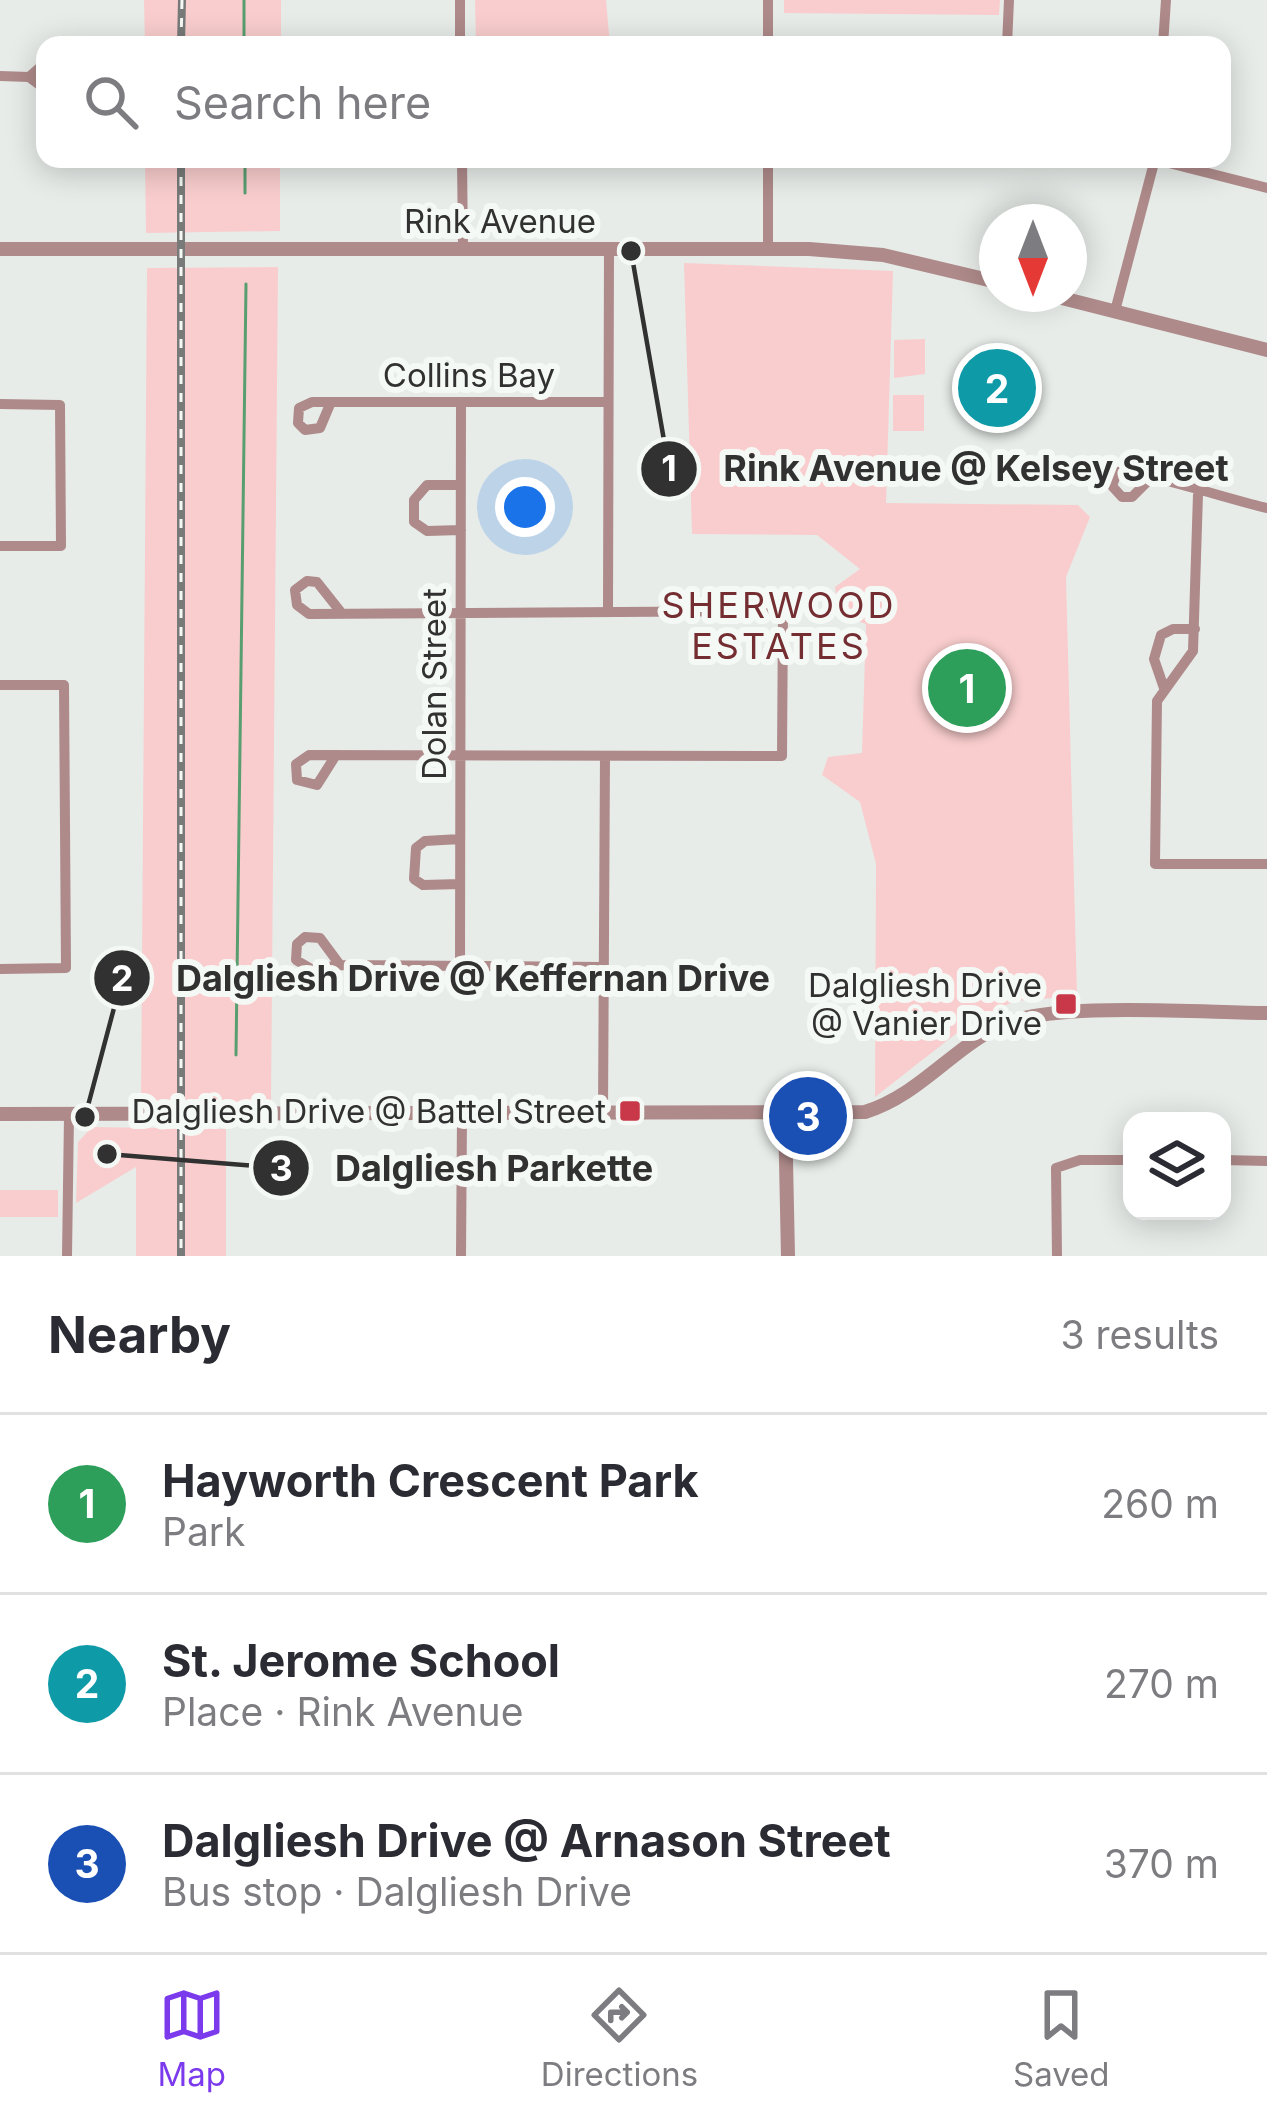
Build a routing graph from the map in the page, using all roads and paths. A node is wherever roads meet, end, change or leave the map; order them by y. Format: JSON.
{"nodes":[{"id":1,"x":460,"y":0,"type":"edge"},
{"id":2,"x":768,"y":0,"type":"edge"},
{"id":3,"x":1009,"y":0,"type":"edge"},
{"id":4,"x":1166,"y":0,"type":"edge"},
{"id":5,"x":460,"y":36,"type":"edge"},
{"id":6,"x":768,"y":36,"type":"edge"},
{"id":7,"x":1007,"y":36,"type":"edge"},
{"id":8,"x":1163,"y":36,"type":"edge"},
{"id":9,"x":36,"y":71,"type":"edge"},
{"id":10,"x":0,"y":76,"type":"edge"},
{"id":11,"x":29,"y":77,"type":"junction"},
{"id":12,"x":36,"y":82,"type":"edge"},
{"id":13,"x":462,"y":168,"type":"edge"},
{"id":14,"x":768,"y":168,"type":"edge"},
{"id":15,"x":1152,"y":168,"type":"edge"},
{"id":16,"x":1189,"y":168,"type":"edge"},
{"id":17,"x":1267,"y":188,"type":"edge"},
{"id":18,"x":464,"y":248,"type":"junction"},
{"id":19,"x":609,"y":248,"type":"junction"},
{"id":20,"x":768,"y":248,"type":"junction"},
{"id":21,"x":0,"y":249,"type":"edge"},
{"id":22,"x":979,"y":278,"type":"edge"},
{"id":23,"x":1087,"y":304,"type":"edge"},
{"id":24,"x":1115,"y":310,"type":"junction"},
{"id":25,"x":1267,"y":350,"type":"edge"},
{"id":26,"x":331,"y":402,"type":"dead end"},
{"id":27,"x":607,"y":402,"type":"junction"},
{"id":28,"x":460,"y":403,"type":"junction"},
{"id":29,"x":0,"y":404,"type":"edge"},
{"id":30,"x":1153,"y":476,"type":"dead end"},
{"id":31,"x":461,"y":484,"type":"junction"},
{"id":32,"x":1198,"y":494,"type":"junction"},
{"id":33,"x":1267,"y":508,"type":"edge"},
{"id":34,"x":461,"y":530,"type":"junction"},
{"id":35,"x":0,"y":546,"type":"edge"},
{"id":36,"x":340,"y":611,"type":"dead end"},
{"id":37,"x":460,"y":611,"type":"junction"},
{"id":38,"x":608,"y":612,"type":"junction"},
{"id":39,"x":1195,"y":629,"type":"junction"},
{"id":40,"x":0,"y":685,"type":"edge"},
{"id":41,"x":1163,"y":688,"type":"junction"},
{"id":42,"x":336,"y":755,"type":"dead end"},
{"id":43,"x":462,"y":755,"type":"junction"},
{"id":44,"x":605,"y":756,"type":"junction"},
{"id":45,"x":460,"y":839,"type":"junction"},
{"id":46,"x":1267,"y":864,"type":"edge"},
{"id":47,"x":460,"y":884,"type":"junction"},
{"id":48,"x":340,"y":965,"type":"dead end"},
{"id":49,"x":460,"y":966,"type":"junction"},
{"id":50,"x":604,"y":967,"type":"junction"},
{"id":51,"x":0,"y":969,"type":"edge"},
{"id":52,"x":1267,"y":1013,"type":"edge"},
{"id":53,"x":785,"y":1113,"type":"junction"},
{"id":54,"x":0,"y":1114,"type":"edge"},
{"id":55,"x":69,"y":1114,"type":"junction"},
{"id":56,"x":462,"y":1115,"type":"junction"},
{"id":57,"x":603,"y":1115,"type":"junction"},
{"id":58,"x":1123,"y":1160,"type":"edge"},
{"id":59,"x":1231,"y":1160,"type":"edge"},
{"id":60,"x":1267,"y":1161,"type":"edge"},
{"id":61,"x":67,"y":1256,"type":"edge"},
{"id":62,"x":461,"y":1256,"type":"edge"},
{"id":63,"x":788,"y":1256,"type":"edge"},
{"id":64,"x":1057,"y":1256,"type":"edge"}],
"edges":[{"from":1,"to":5,"type":"street"},
{"from":2,"to":6,"type":"street"},
{"from":3,"to":7,"type":"street"},
{"from":4,"to":8,"type":"street"},
{"from":9,"to":11,"type":"street"},
{"from":10,"to":11,"type":"street"},
{"from":11,"to":12,"type":"street"},
{"from":13,"to":18,"type":"street"},
{"from":14,"to":20,"type":"street"},
{"from":15,"to":24,"type":"street"},
{"from":16,"to":17,"type":"street"},
{"from":18,"to":19,"type":"street","name":"Rink Avenue"},
{"from":18,"to":21,"type":"street","name":"Rink Avenue"},
{"from":19,"to":20,"type":"street","name":"Rink Avenue"},
{"from":19,"to":27,"type":"street"},
{"from":20,"to":22,"type":"street","name":"Rink Avenue"},
{"from":23,"to":24,"type":"street"},
{"from":24,"to":25,"type":"street"},
{"from":26,"to":28,"type":"street","name":"Collins Bay"},
{"from":27,"to":28,"type":"street","name":"Collins Bay"},
{"from":27,"to":38,"type":"street"},
{"from":28,"to":31,"type":"street","name":"Dolan Street"},
{"from":29,"to":35,"type":"street"},
{"from":30,"to":32,"type":"street"},
{"from":31,"to":34,"type":"street","name":"Dolan Street"},
{"from":31,"to":34,"type":"street"},
{"from":32,"to":33,"type":"street"},
{"from":32,"to":39,"type":"street"},
{"from":34,"to":37,"type":"street","name":"Dolan Street"},
{"from":36,"to":37,"type":"street"},
{"from":37,"to":38,"type":"street"},
{"from":37,"to":43,"type":"street","name":"Dolan Street"},
{"from":38,"to":44,"type":"street"},
{"from":39,"to":41,"type":"street"},
{"from":39,"to":41,"type":"street"},
{"from":40,"to":51,"type":"street"},
{"from":41,"to":46,"type":"street"},
{"from":42,"to":43,"type":"street"},
{"from":43,"to":44,"type":"street"},
{"from":43,"to":45,"type":"street","name":"Dolan Street"},
{"from":44,"to":50,"type":"street"},
{"from":45,"to":47,"type":"street","name":"Dolan Street"},
{"from":45,"to":47,"type":"street"},
{"from":47,"to":49,"type":"street","name":"Dolan Street"},
{"from":48,"to":49,"type":"street"},
{"from":49,"to":50,"type":"street"},
{"from":50,"to":57,"type":"street"},
{"from":52,"to":53,"type":"street"},
{"from":53,"to":57,"type":"street"},
{"from":53,"to":63,"type":"street"},
{"from":54,"to":55,"type":"street"},
{"from":55,"to":56,"type":"street"},
{"from":55,"to":61,"type":"street"},
{"from":56,"to":57,"type":"street"},
{"from":56,"to":62,"type":"street"},
{"from":58,"to":64,"type":"street"},
{"from":59,"to":60,"type":"street"}]}
